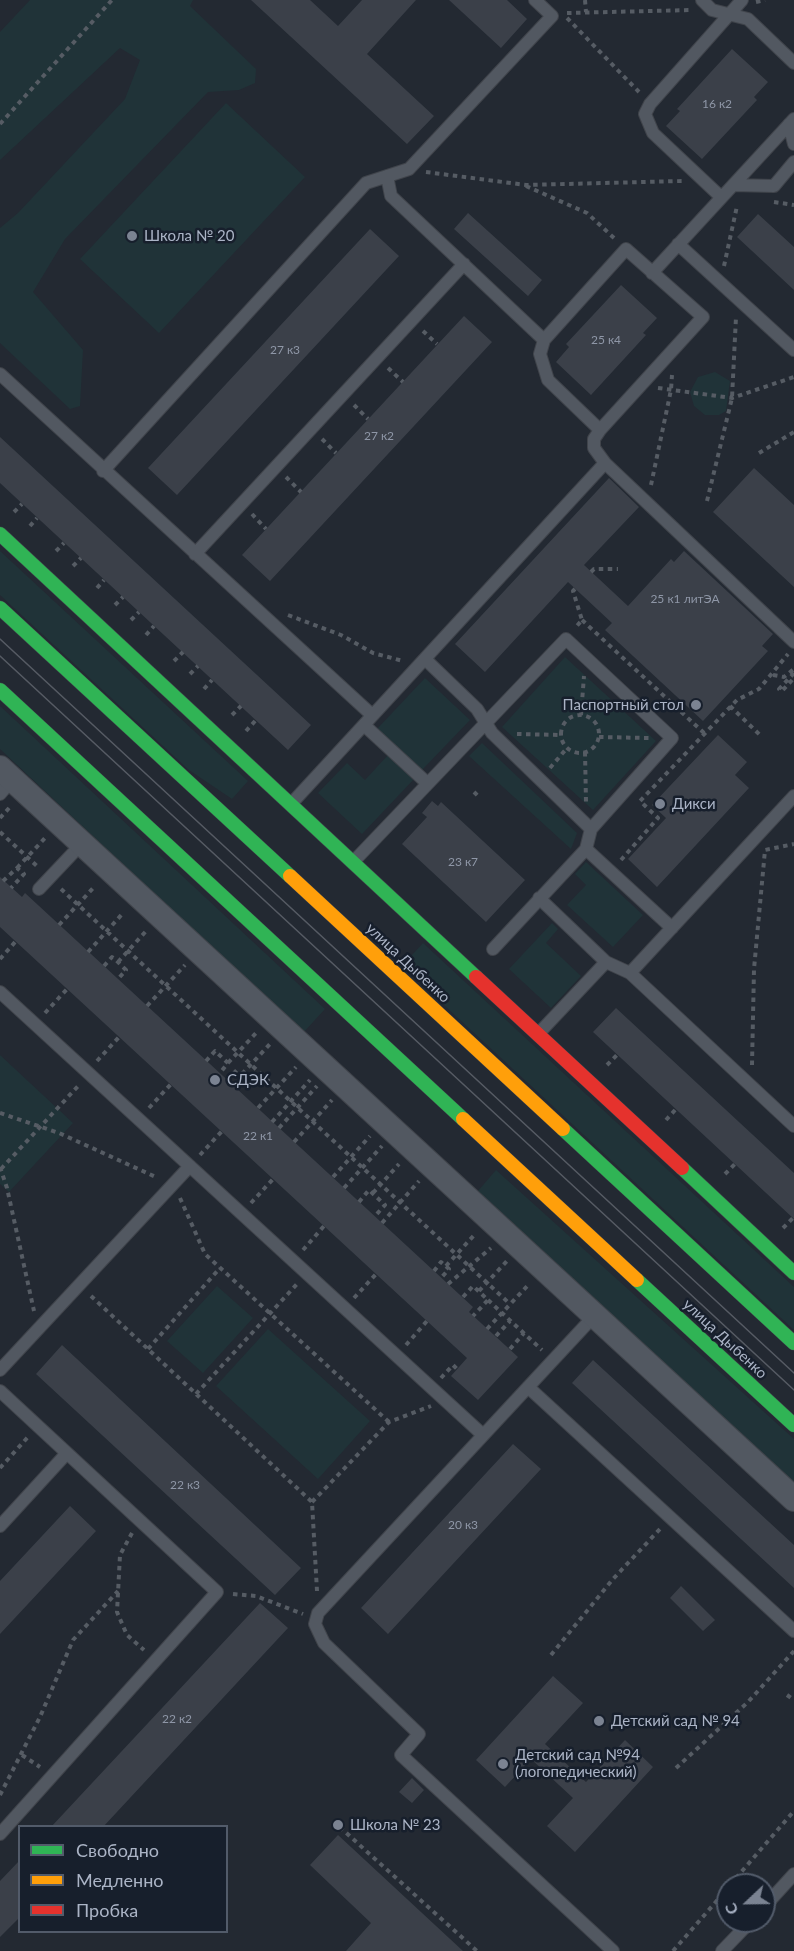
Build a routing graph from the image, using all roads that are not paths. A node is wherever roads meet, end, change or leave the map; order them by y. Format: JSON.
{"nodes":[{"id":1,"x":535,"y":0,"type":"edge"},
{"id":2,"x":702,"y":0,"type":"edge"},
{"id":3,"x":742,"y":0,"type":"edge"},
{"id":4,"x":729,"y":14,"type":"junction"},
{"id":5,"x":794,"y":63,"type":"edge"},
{"id":6,"x":791,"y":122,"type":"edge"},
{"id":7,"x":794,"y":144,"type":"edge"},
{"id":8,"x":794,"y":162,"type":"edge"},
{"id":9,"x":387,"y":176,"type":"junction"},
{"id":10,"x":737,"y":185,"type":"junction"},
{"id":11,"x":721,"y":197,"type":"junction"},
{"id":12,"x":678,"y":244,"type":"junction"},
{"id":13,"x":464,"y":264,"type":"junction"},
{"id":14,"x":652,"y":273,"type":"junction"},
{"id":15,"x":544,"y":339,"type":"junction"},
{"id":16,"x":794,"y":350,"type":"edge"},
{"id":17,"x":0,"y":374,"type":"edge"},
{"id":18,"x":600,"y":430,"type":"junction"},
{"id":19,"x":605,"y":463,"type":"junction"},
{"id":20,"x":103,"y":471,"type":"junction"},
{"id":21,"x":0,"y":534,"type":"edge"},
{"id":22,"x":195,"y":554,"type":"junction"},
{"id":23,"x":0,"y":608,"type":"edge"},
{"id":24,"x":794,"y":642,"type":"edge"},
{"id":25,"x":422,"y":662,"type":"junction"},
{"id":26,"x":0,"y":690,"type":"edge"},
{"id":27,"x":368,"y":720,"type":"junction"},
{"id":28,"x":485,"y":722,"type":"junction"},
{"id":29,"x":4,"y":781,"type":"edge"},
{"id":30,"x":428,"y":783,"type":"junction"},
{"id":31,"x":794,"y":796,"type":"edge"},
{"id":32,"x":291,"y":805,"type":"junction"},
{"id":33,"x":589,"y":827,"type":"junction"},
{"id":34,"x":586,"y":849,"type":"junction"},
{"id":35,"x":73,"y":853,"type":"dead end"},
{"id":36,"x":352,"y":862,"type":"junction"},
{"id":37,"x":39,"y":889,"type":"dead end"},
{"id":38,"x":539,"y":898,"type":"junction"},
{"id":39,"x":672,"y":928,"type":"junction"},
{"id":40,"x":493,"y":949,"type":"dead end"},
{"id":41,"x":606,"y":962,"type":"junction"},
{"id":42,"x":630,"y":973,"type":"junction"},
{"id":43,"x":0,"y":992,"type":"edge"},
{"id":44,"x":537,"y":1035,"type":"junction"},
{"id":45,"x":794,"y":1126,"type":"edge"},
{"id":46,"x":190,"y":1166,"type":"junction"},
{"id":47,"x":794,"y":1273,"type":"edge"},
{"id":48,"x":595,"y":1315,"type":"junction"},
{"id":49,"x":794,"y":1343,"type":"edge"},
{"id":50,"x":0,"y":1370,"type":"edge"},
{"id":51,"x":528,"y":1387,"type":"junction"},
{"id":52,"x":0,"y":1391,"type":"edge"},
{"id":53,"x":794,"y":1425,"type":"edge"},
{"id":54,"x":483,"y":1435,"type":"junction"},
{"id":55,"x":67,"y":1453,"type":"junction"},
{"id":56,"x":794,"y":1499,"type":"edge"},
{"id":57,"x":0,"y":1526,"type":"edge"},
{"id":58,"x":794,"y":1631,"type":"edge"},
{"id":59,"x":0,"y":1834,"type":"edge"},
{"id":60,"x":794,"y":1875,"type":"edge"},
{"id":61,"x":776,"y":1894,"type":"edge"},
{"id":62,"x":739,"y":1933,"type":"edge"},
{"id":63,"x":613,"y":1951,"type":"edge"},
{"id":64,"x":722,"y":1951,"type":"edge"}],
"edges":[{"from":1,"to":9,"type":"lane"},
{"from":2,"to":4,"type":"lane"},
{"from":3,"to":4,"type":"lane"},
{"from":4,"to":5,"type":"lane"},
{"from":4,"to":11,"type":"lane"},
{"from":6,"to":7,"type":"lane"},
{"from":6,"to":10,"type":"lane"},
{"from":8,"to":10,"type":"lane"},
{"from":9,"to":13,"type":"lane"},
{"from":9,"to":20,"type":"lane"},
{"from":10,"to":11,"type":"lane"},
{"from":11,"to":12,"type":"lane"},
{"from":12,"to":14,"type":"lane"},
{"from":12,"to":16,"type":"lane"},
{"from":13,"to":15,"type":"lane"},
{"from":13,"to":22,"type":"lane"},
{"from":14,"to":15,"type":"lane"},
{"from":14,"to":18,"type":"lane"},
{"from":15,"to":18,"type":"lane"},
{"from":17,"to":20,"type":"lane"},
{"from":18,"to":19,"type":"lane"},
{"from":19,"to":24,"type":"lane"},
{"from":19,"to":25,"type":"lane"},
{"from":20,"to":22,"type":"lane"},
{"from":21,"to":32,"type":"main road"},
{"from":22,"to":27,"type":"lane"},
{"from":23,"to":49,"type":"main road","name":"улица Дыбенко"},
{"from":25,"to":27,"type":"lane"},
{"from":25,"to":28,"type":"lane"},
{"from":26,"to":53,"type":"main road","name":"улица Дыбенко"},
{"from":27,"to":30,"type":"lane"},
{"from":27,"to":32,"type":"lane"},
{"from":28,"to":30,"type":"lane"},
{"from":28,"to":33,"type":"lane"},
{"from":28,"to":33,"type":"lane"},
{"from":29,"to":48,"type":"street"},
{"from":30,"to":36,"type":"lane"},
{"from":31,"to":39,"type":"lane"},
{"from":32,"to":36,"type":"main road"},
{"from":33,"to":34,"type":"lane"},
{"from":34,"to":38,"type":"lane"},
{"from":34,"to":39,"type":"lane"},
{"from":35,"to":37,"type":"lane"},
{"from":36,"to":44,"type":"main road"},
{"from":38,"to":40,"type":"lane"},
{"from":38,"to":41,"type":"lane"},
{"from":39,"to":42,"type":"lane"},
{"from":41,"to":42,"type":"lane"},
{"from":41,"to":44,"type":"lane"},
{"from":42,"to":45,"type":"lane"},
{"from":43,"to":46,"type":"lane"},
{"from":44,"to":47,"type":"main road"},
{"from":46,"to":50,"type":"lane"},
{"from":46,"to":54,"type":"lane"},
{"from":48,"to":51,"type":"lane"},
{"from":48,"to":56,"type":"street"},
{"from":51,"to":54,"type":"lane"},
{"from":51,"to":58,"type":"lane"},
{"from":52,"to":55,"type":"lane"},
{"from":54,"to":63,"type":"lane"},
{"from":55,"to":57,"type":"lane"},
{"from":55,"to":59,"type":"lane"},
{"from":60,"to":61,"type":"lane"},
{"from":62,"to":64,"type":"lane"}]}
